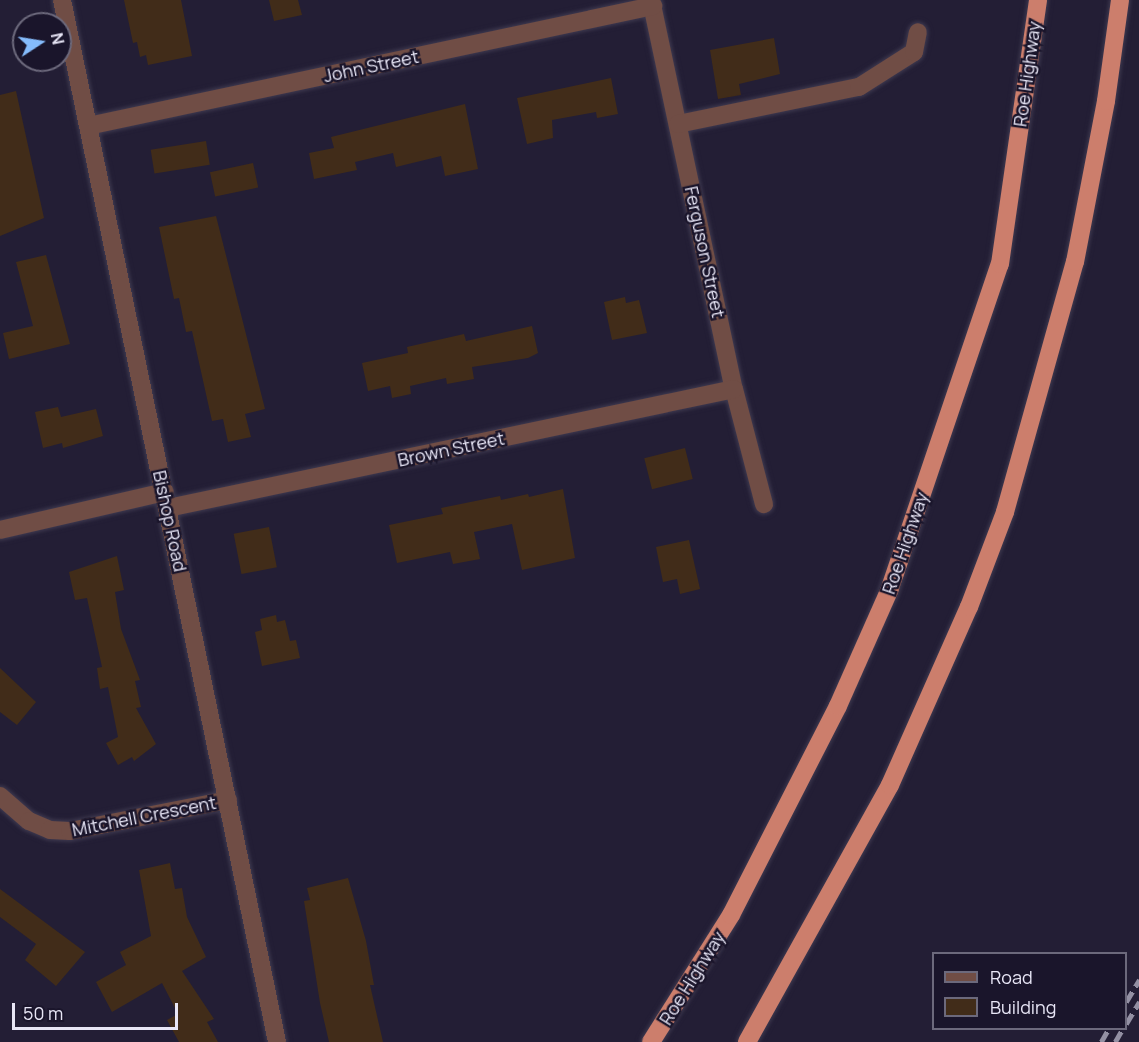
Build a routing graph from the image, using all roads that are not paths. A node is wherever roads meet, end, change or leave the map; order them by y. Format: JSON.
{"nodes":[{"id":1,"x":62,"y":0,"type":"edge"},
{"id":2,"x":1038,"y":0,"type":"edge"},
{"id":3,"x":1120,"y":0,"type":"edge"},
{"id":4,"x":652,"y":3,"type":"edge"},
{"id":5,"x":918,"y":32,"type":"dead end"},
{"id":6,"x":678,"y":124,"type":"junction"},
{"id":7,"x":88,"y":126,"type":"junction"},
{"id":8,"x":734,"y":389,"type":"junction"},
{"id":9,"x":166,"y":500,"type":"junction"},
{"id":10,"x":764,"y":504,"type":"dead end"},
{"id":11,"x":0,"y":530,"type":"edge"},
{"id":12,"x":0,"y":796,"type":"edge"},
{"id":13,"x":228,"y":800,"type":"junction"},
{"id":14,"x":277,"y":1042,"type":"edge"},
{"id":15,"x":651,"y":1042,"type":"edge"},
{"id":16,"x":747,"y":1042,"type":"edge"}],
"edges":[{"from":1,"to":7,"type":"street","name":"Bishop Road"},
{"from":2,"to":15,"type":"highway","name":"Roe Highway"},
{"from":3,"to":16,"type":"highway"},
{"from":4,"to":6,"type":"street","name":"Ferguson Street"},
{"from":4,"to":7,"type":"street","name":"John Street"},
{"from":5,"to":6,"type":"street"},
{"from":6,"to":8,"type":"street","name":"Ferguson Street"},
{"from":7,"to":9,"type":"street","name":"Bishop Road"},
{"from":8,"to":9,"type":"street","name":"Brown Street"},
{"from":8,"to":10,"type":"street","name":"Ferguson Street"},
{"from":9,"to":11,"type":"street","name":"Brown Street"},
{"from":9,"to":13,"type":"street","name":"Bishop Road"},
{"from":12,"to":13,"type":"street","name":"Mitchell Crescent"},
{"from":13,"to":14,"type":"street","name":"Bishop Road"}]}
